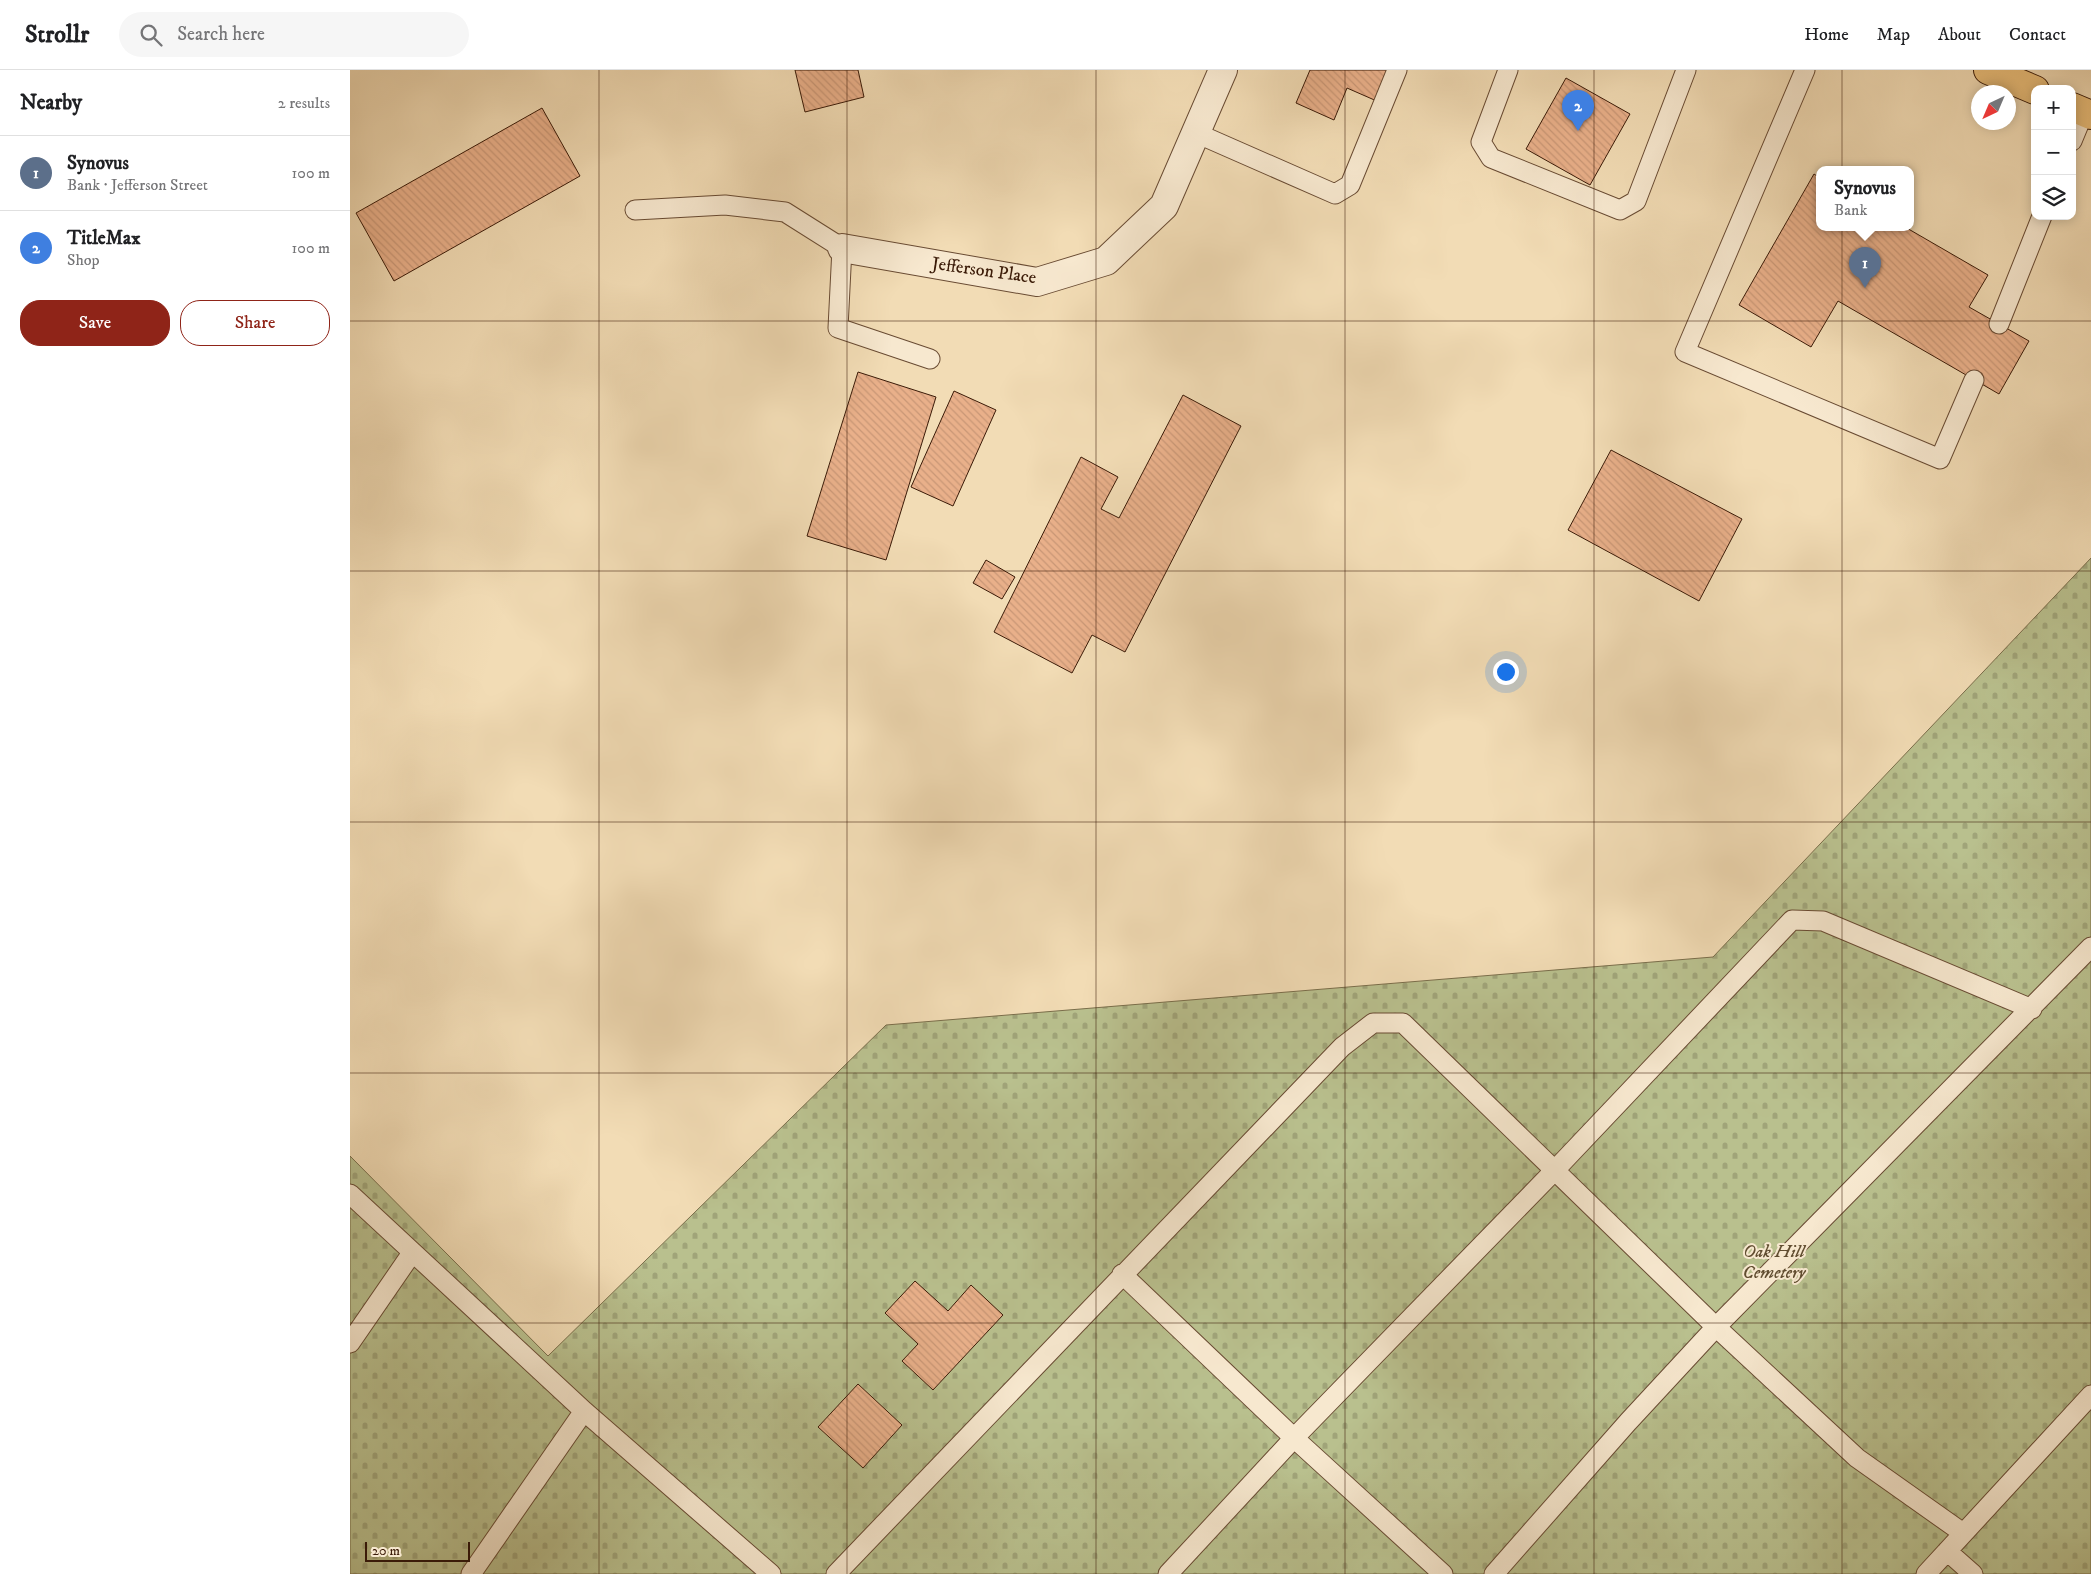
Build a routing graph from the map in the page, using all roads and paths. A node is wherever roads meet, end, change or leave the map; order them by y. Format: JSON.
{"nodes":[{"id":1,"x":1223,"y":70,"type":"edge"},
{"id":2,"x":1398,"y":70,"type":"edge"},
{"id":3,"x":1508,"y":70,"type":"edge"},
{"id":4,"x":1686,"y":70,"type":"edge"},
{"id":5,"x":1805,"y":70,"type":"edge"},
{"id":6,"x":1988,"y":70,"type":"edge"},
{"id":7,"x":2031,"y":88,"type":"edge"},
{"id":8,"x":2082,"y":111,"type":"edge"},
{"id":9,"x":2076,"y":130,"type":"edge"},
{"id":10,"x":1196,"y":133,"type":"junction"},
{"id":11,"x":635,"y":210,"type":"dead end"},
{"id":12,"x":2040,"y":220,"type":"edge"},
{"id":13,"x":842,"y":248,"type":"junction"},
{"id":14,"x":1999,"y":324,"type":"dead end"},
{"id":15,"x":930,"y":360,"type":"dead end"},
{"id":16,"x":1974,"y":380,"type":"dead end"},
{"id":17,"x":2091,"y":948,"type":"edge"},
{"id":18,"x":2032,"y":1009,"type":"junction"},
{"id":19,"x":1555,"y":1170,"type":"junction"},
{"id":20,"x":350,"y":1194,"type":"edge"},
{"id":21,"x":412,"y":1252,"type":"junction"},
{"id":22,"x":1122,"y":1274,"type":"junction"},
{"id":23,"x":1716,"y":1327,"type":"junction"},
{"id":24,"x":350,"y":1343,"type":"edge"},
{"id":25,"x":2091,"y":1394,"type":"edge"},
{"id":26,"x":584,"y":1411,"type":"junction"},
{"id":27,"x":1294,"y":1438,"type":"junction"},
{"id":28,"x":1962,"y":1534,"type":"junction"},
{"id":29,"x":1947,"y":1551,"type":"junction"},
{"id":30,"x":470,"y":1574,"type":"edge"},
{"id":31,"x":770,"y":1574,"type":"edge"},
{"id":32,"x":836,"y":1574,"type":"edge"},
{"id":33,"x":1168,"y":1574,"type":"edge"},
{"id":34,"x":1443,"y":1574,"type":"edge"},
{"id":35,"x":1494,"y":1574,"type":"edge"},
{"id":36,"x":1926,"y":1574,"type":"edge"},
{"id":37,"x":1973,"y":1574,"type":"edge"}],
"edges":[{"from":1,"to":10,"type":"street","name":"Jefferson Place"},
{"from":2,"to":10,"type":"lane"},
{"from":3,"to":4,"type":"lane"},
{"from":5,"to":16,"type":"lane"},
{"from":6,"to":7,"type":"main road"},
{"from":8,"to":9,"type":"lane"},
{"from":10,"to":13,"type":"street","name":"Jefferson Place"},
{"from":11,"to":13,"type":"lane"},
{"from":12,"to":14,"type":"lane"},
{"from":13,"to":15,"type":"lane"},
{"from":17,"to":18,"type":"lane"},
{"from":18,"to":19,"type":"lane"},
{"from":18,"to":23,"type":"lane"},
{"from":19,"to":22,"type":"lane"},
{"from":19,"to":23,"type":"lane"},
{"from":19,"to":27,"type":"lane"},
{"from":20,"to":21,"type":"lane"},
{"from":21,"to":24,"type":"lane"},
{"from":21,"to":26,"type":"lane"},
{"from":22,"to":27,"type":"lane"},
{"from":22,"to":32,"type":"lane"},
{"from":23,"to":28,"type":"lane"},
{"from":23,"to":35,"type":"lane"},
{"from":25,"to":28,"type":"lane"},
{"from":26,"to":30,"type":"lane"},
{"from":26,"to":31,"type":"lane"},
{"from":27,"to":33,"type":"lane"},
{"from":27,"to":34,"type":"lane"},
{"from":28,"to":29,"type":"lane"},
{"from":29,"to":36,"type":"lane"},
{"from":29,"to":37,"type":"lane"}]}
